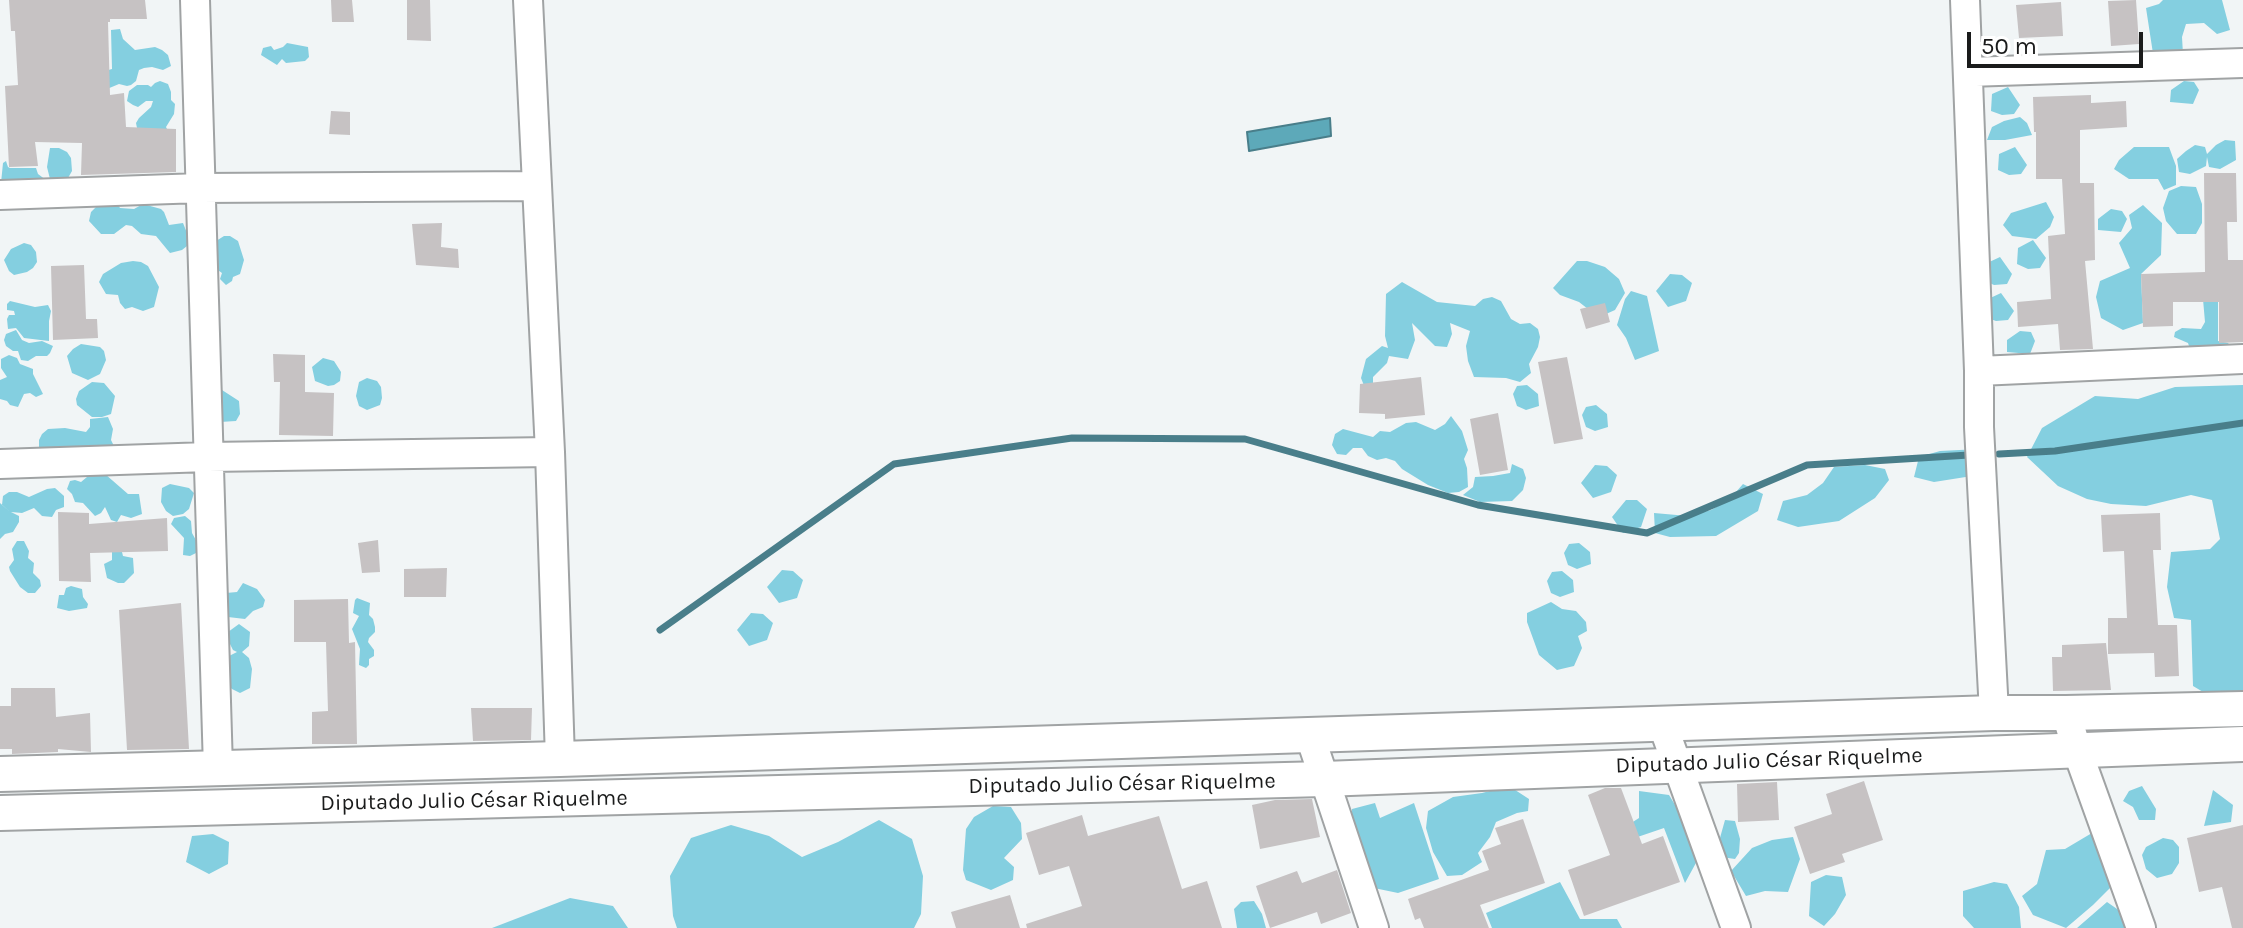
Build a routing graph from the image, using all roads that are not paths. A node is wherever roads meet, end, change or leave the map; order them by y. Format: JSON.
{"nodes":[{"id":1,"x":195,"y":0,"type":"edge"},
{"id":2,"x":528,"y":0,"type":"edge"},
{"id":3,"x":1965,"y":0,"type":"edge"},
{"id":4,"x":2243,"y":63,"type":"edge"},
{"id":5,"x":1968,"y":72,"type":"junction"},
{"id":6,"x":536,"y":186,"type":"junction"},
{"id":7,"x":201,"y":188,"type":"junction"},
{"id":8,"x":0,"y":195,"type":"edge"},
{"id":9,"x":2243,"y":359,"type":"edge"},
{"id":10,"x":1979,"y":371,"type":"junction"},
{"id":11,"x":550,"y":452,"type":"junction"},
{"id":12,"x":208,"y":457,"type":"junction"},
{"id":13,"x":0,"y":464,"type":"edge"},
{"id":14,"x":2243,"y":709,"type":"edge"},
{"id":15,"x":2184,"y":710,"type":"junction"},
{"id":16,"x":1994,"y":713,"type":"junction"},
{"id":17,"x":2066,"y":713,"type":"junction"},
{"id":18,"x":1662,"y":723,"type":"junction"},
{"id":19,"x":1310,"y":736,"type":"junction"},
{"id":20,"x":2243,"y":744,"type":"edge"},
{"id":21,"x":2185,"y":746,"type":"junction"},
{"id":22,"x":2077,"y":750,"type":"junction"},
{"id":23,"x":560,"y":759,"type":"junction"},
{"id":24,"x":1678,"y":764,"type":"junction"},
{"id":25,"x":218,"y":768,"type":"junction"},
{"id":26,"x":0,"y":774,"type":"edge"},
{"id":27,"x":1324,"y":779,"type":"junction"},
{"id":28,"x":0,"y":813,"type":"edge"},
{"id":29,"x":1374,"y":928,"type":"edge"},
{"id":30,"x":1736,"y":928,"type":"edge"},
{"id":31,"x":2141,"y":928,"type":"edge"}],
"edges":[{"from":1,"to":7,"type":"street"},
{"from":2,"to":6,"type":"street"},
{"from":3,"to":5,"type":"street"},
{"from":4,"to":5,"type":"street"},
{"from":5,"to":10,"type":"street"},
{"from":6,"to":7,"type":"street"},
{"from":6,"to":11,"type":"street"},
{"from":7,"to":8,"type":"street"},
{"from":7,"to":12,"type":"street"},
{"from":9,"to":10,"type":"street"},
{"from":10,"to":16,"type":"street"},
{"from":11,"to":12,"type":"street"},
{"from":11,"to":23,"type":"street"},
{"from":12,"to":13,"type":"street"},
{"from":12,"to":25,"type":"street"},
{"from":14,"to":15,"type":"street","name":"Diputado Julio César Riquelme"},
{"from":15,"to":17,"type":"street","name":"Diputado Julio César Riquelme"},
{"from":15,"to":21,"type":"street"},
{"from":16,"to":17,"type":"street","name":"Diputado Julio César Riquelme"},
{"from":16,"to":18,"type":"street","name":"Diputado Julio César Riquelme"},
{"from":17,"to":22,"type":"street"},
{"from":18,"to":19,"type":"street","name":"Diputado Julio César Riquelme"},
{"from":18,"to":24,"type":"street"},
{"from":19,"to":23,"type":"street","name":"Diputado Julio César Riquelme"},
{"from":19,"to":27,"type":"street"},
{"from":20,"to":21,"type":"street","name":"Diputado Julio César Riquelme"},
{"from":21,"to":22,"type":"street","name":"Diputado Julio César Riquelme"},
{"from":22,"to":24,"type":"street","name":"Diputado Julio César Riquelme"},
{"from":22,"to":31,"type":"street"},
{"from":23,"to":25,"type":"street","name":"Diputado Julio César Riquelme"},
{"from":24,"to":27,"type":"street","name":"Diputado Julio César Riquelme"},
{"from":24,"to":30,"type":"street"},
{"from":25,"to":26,"type":"street","name":"Diputado Julio César Riquelme"},
{"from":27,"to":28,"type":"street","name":"Diputado Julio César Riquelme"},
{"from":27,"to":29,"type":"street"}]}
